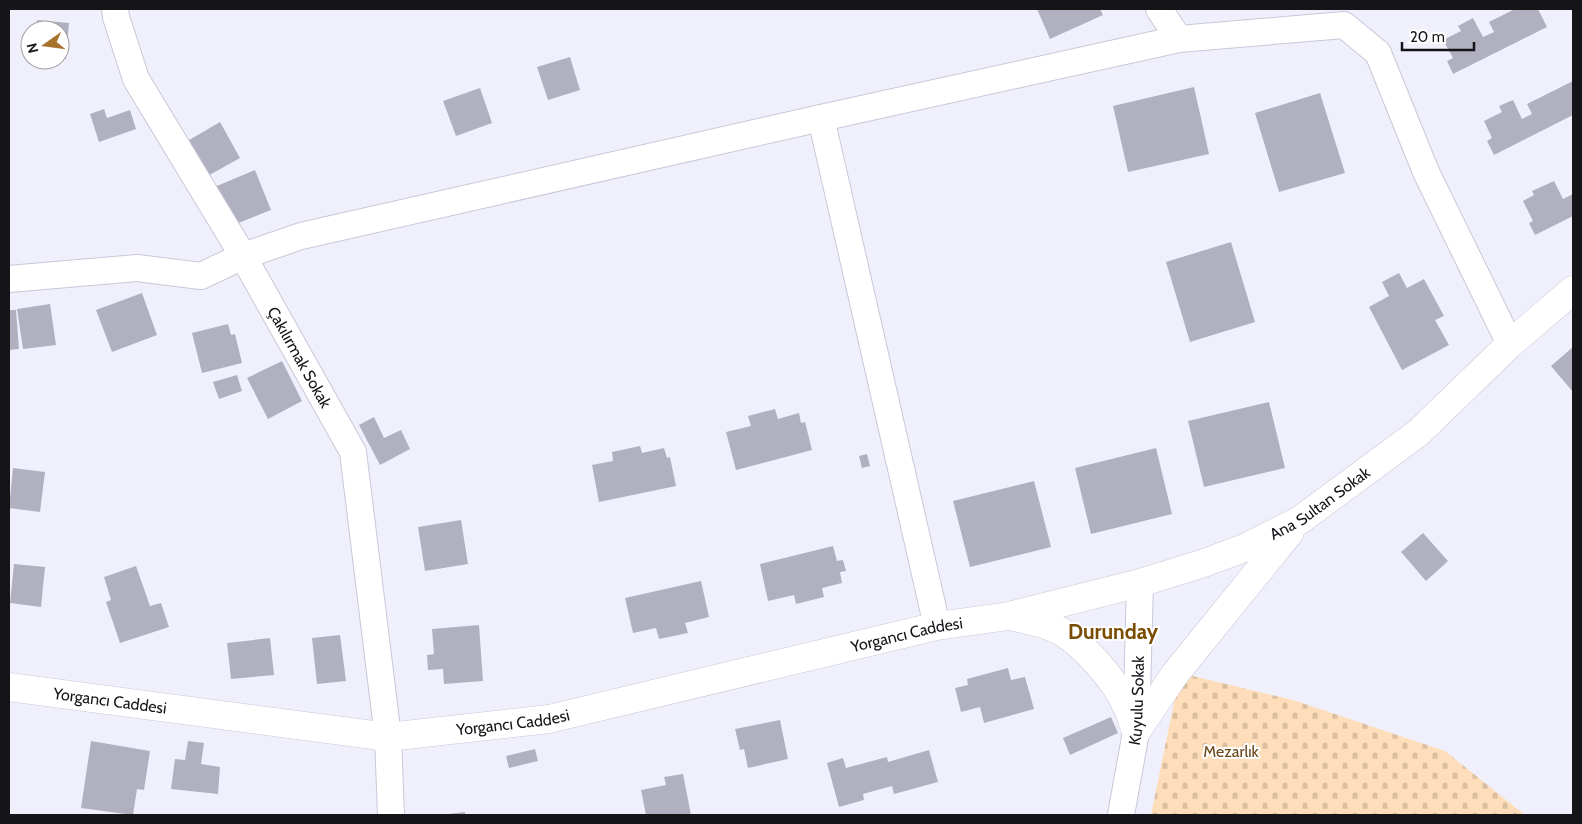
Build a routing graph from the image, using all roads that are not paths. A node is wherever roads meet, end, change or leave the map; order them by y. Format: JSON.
{"nodes":[{"id":1,"x":115,"y":9,"type":"edge"},
{"id":2,"x":1159,"y":9,"type":"edge"},
{"id":3,"x":1179,"y":39,"type":"junction"},
{"id":4,"x":821,"y":118,"type":"junction"},
{"id":5,"x":243,"y":256,"type":"junction"},
{"id":6,"x":9,"y":279,"type":"edge"},
{"id":7,"x":1573,"y":290,"type":"edge"},
{"id":8,"x":1510,"y":344,"type":"junction"},
{"id":9,"x":1300,"y":520,"type":"junction"},
{"id":10,"x":1140,"y":582,"type":"junction"},
{"id":11,"x":1009,"y":616,"type":"junction"},
{"id":12,"x":937,"y":626,"type":"junction"},
{"id":13,"x":9,"y":687,"type":"edge"},
{"id":14,"x":1136,"y":732,"type":"junction"},
{"id":15,"x":388,"y":737,"type":"junction"},
{"id":16,"x":390,"y":815,"type":"edge"},
{"id":17,"x":1121,"y":815,"type":"edge"}],
"edges":[{"from":1,"to":5,"type":"street","name":"Çakılırmak Sokak"},
{"from":2,"to":3,"type":"street"},
{"from":3,"to":4,"type":"street"},
{"from":3,"to":8,"type":"street"},
{"from":4,"to":5,"type":"street"},
{"from":4,"to":12,"type":"street"},
{"from":5,"to":6,"type":"street"},
{"from":5,"to":15,"type":"street","name":"Çakılırmak Sokak"},
{"from":7,"to":8,"type":"street","name":"Ana Sultan Sokak"},
{"from":8,"to":9,"type":"street","name":"Ana Sultan Sokak"},
{"from":9,"to":10,"type":"street","name":"Ana Sultan Sokak"},
{"from":9,"to":14,"type":"street"},
{"from":10,"to":11,"type":"street","name":"Ana Sultan Sokak"},
{"from":10,"to":14,"type":"street","name":"Kuyulu Sokak"},
{"from":11,"to":12,"type":"street","name":"Yorgancı Caddesi"},
{"from":11,"to":14,"type":"street"},
{"from":12,"to":15,"type":"street","name":"Yorgancı Caddesi"},
{"from":13,"to":15,"type":"street","name":"Yorgancı Caddesi"},
{"from":14,"to":17,"type":"street","name":"Kuyulu Sokak"},
{"from":15,"to":16,"type":"street","name":"Çakılırmak Sokak"}]}
